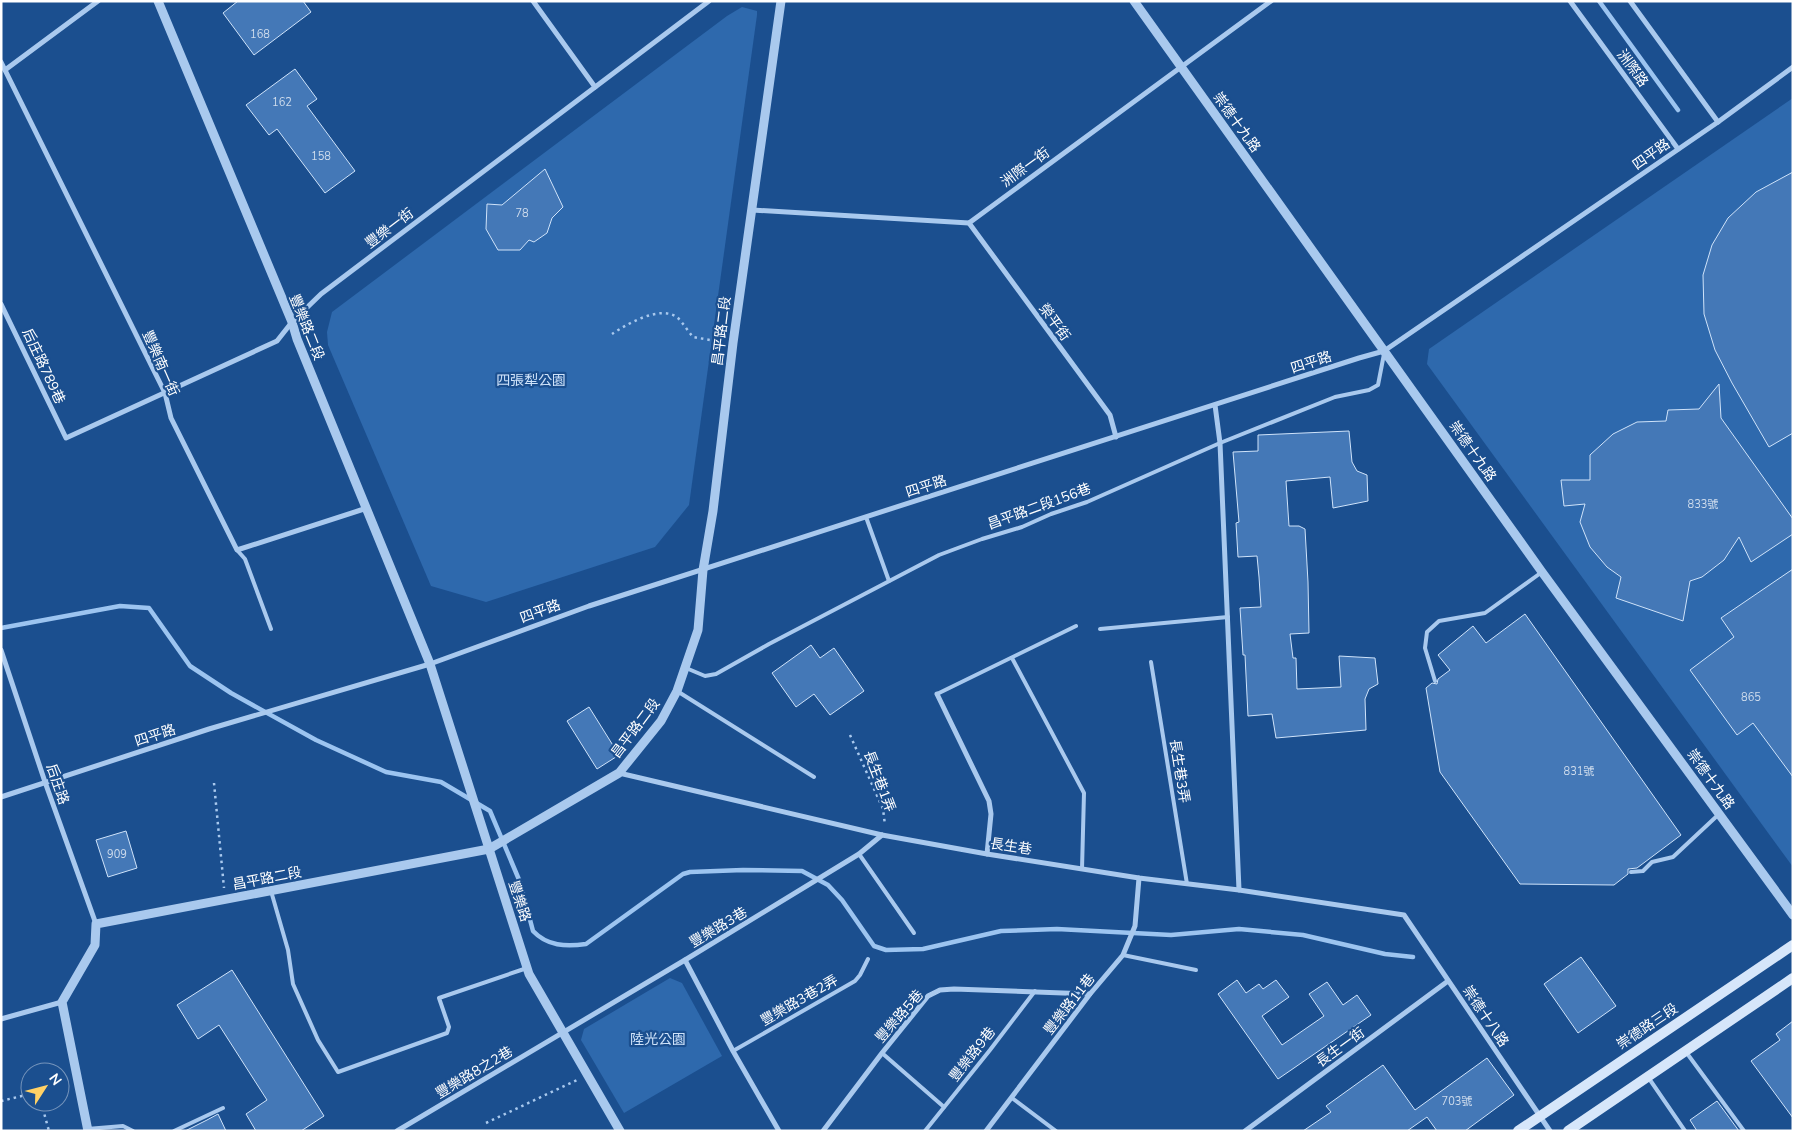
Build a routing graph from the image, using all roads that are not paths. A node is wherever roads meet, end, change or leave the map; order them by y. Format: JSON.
{"nodes":[{"id":1,"x":98,"y":1,"type":"edge"},
{"id":2,"x":158,"y":1,"type":"edge"},
{"id":3,"x":533,"y":1,"type":"edge"},
{"id":4,"x":709,"y":1,"type":"edge"},
{"id":5,"x":781,"y":1,"type":"edge"},
{"id":6,"x":1134,"y":1,"type":"edge"},
{"id":7,"x":1271,"y":1,"type":"edge"},
{"id":8,"x":1570,"y":1,"type":"edge"},
{"id":9,"x":1630,"y":1,"type":"edge"},
{"id":10,"x":1,"y":62,"type":"edge"},
{"id":11,"x":1180,"y":67,"type":"junction"},
{"id":12,"x":1793,"y":67,"type":"edge"},
{"id":13,"x":3,"y":71,"type":"edge"},
{"id":14,"x":595,"y":87,"type":"junction"},
{"id":15,"x":1718,"y":122,"type":"junction"},
{"id":16,"x":1678,"y":149,"type":"junction"},
{"id":17,"x":752,"y":210,"type":"junction"},
{"id":18,"x":969,"y":223,"type":"junction"},
{"id":19,"x":1,"y":304,"type":"edge"},
{"id":20,"x":292,"y":322,"type":"junction"},
{"id":21,"x":1384,"y":352,"type":"junction"},
{"id":22,"x":165,"y":393,"type":"junction"},
{"id":23,"x":1215,"y":405,"type":"junction"},
{"id":24,"x":1116,"y":437,"type":"junction"},
{"id":25,"x":66,"y":438,"type":"joint"},
{"id":26,"x":1220,"y":443,"type":"junction"},
{"id":27,"x":367,"y":508,"type":"junction"},
{"id":28,"x":866,"y":517,"type":"junction"},
{"id":29,"x":236,"y":550,"type":"junction"},
{"id":30,"x":703,"y":570,"type":"junction"},
{"id":31,"x":1542,"y":572,"type":"junction"},
{"id":32,"x":889,"y":581,"type":"junction"},
{"id":33,"x":1228,"y":617,"type":"junction"},
{"id":34,"x":1076,"y":626,"type":"dead end"},
{"id":35,"x":271,"y":629,"type":"dead end"},
{"id":36,"x":1100,"y":629,"type":"dead end"},
{"id":37,"x":1,"y":650,"type":"edge"},
{"id":38,"x":1012,"y":658,"type":"junction"},
{"id":39,"x":1151,"y":662,"type":"dead end"},
{"id":40,"x":430,"y":664,"type":"junction"},
{"id":41,"x":686,"y":668,"type":"junction"},
{"id":42,"x":1436,"y":681,"type":"dead end"},
{"id":43,"x":677,"y":691,"type":"junction"},
{"id":44,"x":937,"y":694,"type":"joint"},
{"id":45,"x":619,"y":773,"type":"junction"},
{"id":46,"x":814,"y":777,"type":"dead end"},
{"id":47,"x":45,"y":782,"type":"junction"},
{"id":48,"x":1,"y":797,"type":"edge"},
{"id":49,"x":1719,"y":815,"type":"junction"},
{"id":50,"x":882,"y":835,"type":"junction"},
{"id":51,"x":490,"y":849,"type":"junction"},
{"id":52,"x":859,"y":854,"type":"junction"},
{"id":53,"x":987,"y":854,"type":"junction"},
{"id":54,"x":1082,"y":869,"type":"junction"},
{"id":55,"x":1631,"y":872,"type":"dead end"},
{"id":56,"x":1139,"y":878,"type":"junction"},
{"id":57,"x":1187,"y":884,"type":"junction"},
{"id":58,"x":1239,"y":890,"type":"junction"},
{"id":59,"x":271,"y":891,"type":"junction"},
{"id":60,"x":1404,"y":915,"type":"joint"},
{"id":61,"x":1793,"y":915,"type":"edge"},
{"id":62,"x":96,"y":924,"type":"junction"},
{"id":63,"x":914,"y":933,"type":"dead end"},
{"id":64,"x":1793,"y":945,"type":"edge"},
{"id":65,"x":1123,"y":955,"type":"junction"},
{"id":66,"x":868,"y":959,"type":"dead end"},
{"id":67,"x":685,"y":960,"type":"junction"},
{"id":68,"x":527,"y":967,"type":"junction"},
{"id":69,"x":1196,"y":970,"type":"dead end"},
{"id":70,"x":1793,"y":978,"type":"edge"},
{"id":71,"x":1448,"y":980,"type":"junction"},
{"id":72,"x":1035,"y":991,"type":"junction"},
{"id":73,"x":1090,"y":994,"type":"junction"},
{"id":74,"x":62,"y":1002,"type":"junction"},
{"id":75,"x":1,"y":1020,"type":"edge"},
{"id":76,"x":563,"y":1033,"type":"junction"},
{"id":77,"x":733,"y":1051,"type":"junction"},
{"id":78,"x":1686,"y":1051,"type":"junction"},
{"id":79,"x":882,"y":1053,"type":"junction"},
{"id":80,"x":1648,"y":1077,"type":"junction"},
{"id":81,"x":1012,"y":1098,"type":"junction"},
{"id":82,"x":944,"y":1107,"type":"junction"},
{"id":83,"x":223,"y":1108,"type":"dead end"},
{"id":84,"x":1539,"y":1116,"type":"junction"},
{"id":85,"x":87,"y":1130,"type":"edge"},
{"id":86,"x":133,"y":1131,"type":"edge"},
{"id":87,"x":174,"y":1131,"type":"edge"},
{"id":88,"x":397,"y":1131,"type":"edge"},
{"id":89,"x":620,"y":1131,"type":"edge"},
{"id":90,"x":779,"y":1131,"type":"edge"},
{"id":91,"x":823,"y":1131,"type":"edge"},
{"id":92,"x":925,"y":1131,"type":"edge"},
{"id":93,"x":986,"y":1131,"type":"edge"},
{"id":94,"x":1056,"y":1131,"type":"edge"},
{"id":95,"x":1245,"y":1131,"type":"edge"},
{"id":96,"x":1518,"y":1131,"type":"edge"},
{"id":97,"x":1550,"y":1131,"type":"edge"},
{"id":98,"x":1568,"y":1131,"type":"edge"},
{"id":99,"x":1685,"y":1131,"type":"edge"},
{"id":100,"x":1744,"y":1131,"type":"edge"}],
"edges":[{"from":1,"to":13,"type":"street"},
{"from":2,"to":20,"type":"street","name":"豐樂路二段"},
{"from":3,"to":14,"type":"street"},
{"from":4,"to":14,"type":"street","name":"豐樂一街"},
{"from":5,"to":17,"type":"street","name":"昌平路二段"},
{"from":6,"to":11,"type":"street","name":"崇德十九路"},
{"from":7,"to":11,"type":"street","name":"洲際一街"},
{"from":8,"to":16,"type":"street","name":"洲際路"},
{"from":9,"to":15,"type":"street"},
{"from":10,"to":13,"type":"street","name":"豐樂南一街"},
{"from":11,"to":18,"type":"street","name":"洲際一街"},
{"from":11,"to":21,"type":"street","name":"崇德十九路"},
{"from":12,"to":15,"type":"street","name":"四平路"},
{"from":13,"to":22,"type":"street","name":"豐樂南一街"},
{"from":14,"to":20,"type":"street","name":"豐樂一街"},
{"from":15,"to":16,"type":"street","name":"四平路"},
{"from":16,"to":21,"type":"street","name":"四平路"},
{"from":17,"to":18,"type":"street"},
{"from":17,"to":30,"type":"street","name":"昌平路二段"},
{"from":18,"to":24,"type":"street","name":"榮平街"},
{"from":19,"to":25,"type":"street","name":"后庄路789巷"},
{"from":20,"to":22,"type":"street","name":"豐樂一街"},
{"from":20,"to":27,"type":"street","name":"豐樂路二段"},
{"from":21,"to":23,"type":"street","name":"四平路"},
{"from":21,"to":26,"type":"lane","name":"昌平路二段156巷"},
{"from":21,"to":31,"type":"street","name":"崇德十九路"},
{"from":22,"to":25,"type":"street","name":"豐樂一街"},
{"from":22,"to":29,"type":"street","name":"豐樂南一街"},
{"from":23,"to":24,"type":"street","name":"四平路"},
{"from":23,"to":26,"type":"street"},
{"from":24,"to":28,"type":"street","name":"四平路"},
{"from":26,"to":32,"type":"lane","name":"昌平路二段156巷"},
{"from":26,"to":33,"type":"street"},
{"from":27,"to":29,"type":"street"},
{"from":27,"to":40,"type":"street","name":"豐樂路二段"},
{"from":28,"to":30,"type":"street","name":"四平路"},
{"from":28,"to":32,"type":"lane"},
{"from":29,"to":35,"type":"lane"},
{"from":30,"to":40,"type":"street","name":"四平路"},
{"from":30,"to":41,"type":"street","name":"昌平路二段"},
{"from":31,"to":42,"type":"lane"},
{"from":31,"to":49,"type":"street","name":"崇德十九路"},
{"from":32,"to":41,"type":"lane","name":"昌平路二段156巷"},
{"from":33,"to":36,"type":"lane"},
{"from":33,"to":58,"type":"street"},
{"from":34,"to":38,"type":"lane"},
{"from":37,"to":47,"type":"street","name":"后庄路"},
{"from":38,"to":44,"type":"lane"},
{"from":38,"to":54,"type":"lane"},
{"from":39,"to":57,"type":"lane","name":"長生巷3弄"},
{"from":40,"to":47,"type":"street","name":"四平路"},
{"from":40,"to":51,"type":"street","name":"豐樂路"},
{"from":41,"to":43,"type":"street","name":"昌平路二段"},
{"from":43,"to":45,"type":"street","name":"昌平路二段"},
{"from":43,"to":46,"type":"lane"},
{"from":44,"to":53,"type":"street"},
{"from":45,"to":50,"type":"street","name":"長生巷"},
{"from":45,"to":51,"type":"street","name":"昌平路二段"},
{"from":47,"to":48,"type":"street","name":"四平路"},
{"from":47,"to":62,"type":"street","name":"后庄路"},
{"from":49,"to":55,"type":"lane"},
{"from":49,"to":61,"type":"street","name":"崇德十九路"},
{"from":50,"to":52,"type":"street","name":"豐樂路3巷"},
{"from":50,"to":53,"type":"street","name":"長生巷"},
{"from":51,"to":59,"type":"street","name":"昌平路二段"},
{"from":51,"to":68,"type":"street","name":"豐樂路"},
{"from":52,"to":63,"type":"lane"},
{"from":52,"to":67,"type":"street","name":"豐樂路3巷"},
{"from":53,"to":54,"type":"street","name":"長生巷"},
{"from":54,"to":56,"type":"street","name":"長生巷"},
{"from":56,"to":57,"type":"street","name":"長生巷"},
{"from":56,"to":65,"type":"street","name":"豐樂路11巷"},
{"from":57,"to":58,"type":"street","name":"長生巷"},
{"from":58,"to":60,"type":"street","name":"長生巷"},
{"from":59,"to":62,"type":"street","name":"昌平路二段"},
{"from":59,"to":68,"type":"lane"},
{"from":60,"to":71,"type":"street","name":"崇德十八路"},
{"from":62,"to":74,"type":"street"},
{"from":64,"to":84,"type":"main road","name":"崇德路三段"},
{"from":65,"to":69,"type":"lane"},
{"from":65,"to":73,"type":"street","name":"豐樂路11巷"},
{"from":66,"to":77,"type":"lane","name":"豐樂路3巷2弄"},
{"from":67,"to":76,"type":"street","name":"豐樂路3巷"},
{"from":67,"to":77,"type":"street"},
{"from":68,"to":76,"type":"street","name":"豐樂路"},
{"from":70,"to":78,"type":"main road"},
{"from":71,"to":84,"type":"street","name":"崇德十八路"},
{"from":71,"to":95,"type":"street","name":"長生一街"},
{"from":72,"to":73,"type":"street","name":"豐樂路5巷"},
{"from":72,"to":79,"type":"street","name":"豐樂路5巷"},
{"from":72,"to":82,"type":"lane","name":"豐樂路9巷"},
{"from":73,"to":81,"type":"street","name":"豐樂路11巷"},
{"from":74,"to":75,"type":"street"},
{"from":74,"to":85,"type":"street"},
{"from":76,"to":88,"type":"street","name":"豐樂路8之2巷"},
{"from":76,"to":89,"type":"street","name":"豐樂路"},
{"from":77,"to":90,"type":"street"},
{"from":78,"to":80,"type":"main road"},
{"from":78,"to":100,"type":"lane"},
{"from":79,"to":82,"type":"lane"},
{"from":79,"to":91,"type":"street","name":"豐樂路5巷"},
{"from":80,"to":98,"type":"main road"},
{"from":80,"to":99,"type":"lane"},
{"from":81,"to":93,"type":"street","name":"豐樂路11巷"},
{"from":81,"to":94,"type":"lane"},
{"from":82,"to":92,"type":"lane","name":"豐樂路9巷"},
{"from":83,"to":87,"type":"lane"},
{"from":84,"to":96,"type":"main road","name":"崇德路三段"},
{"from":84,"to":97,"type":"street","name":"崇德十八路"},
{"from":85,"to":86,"type":"lane"}]}
